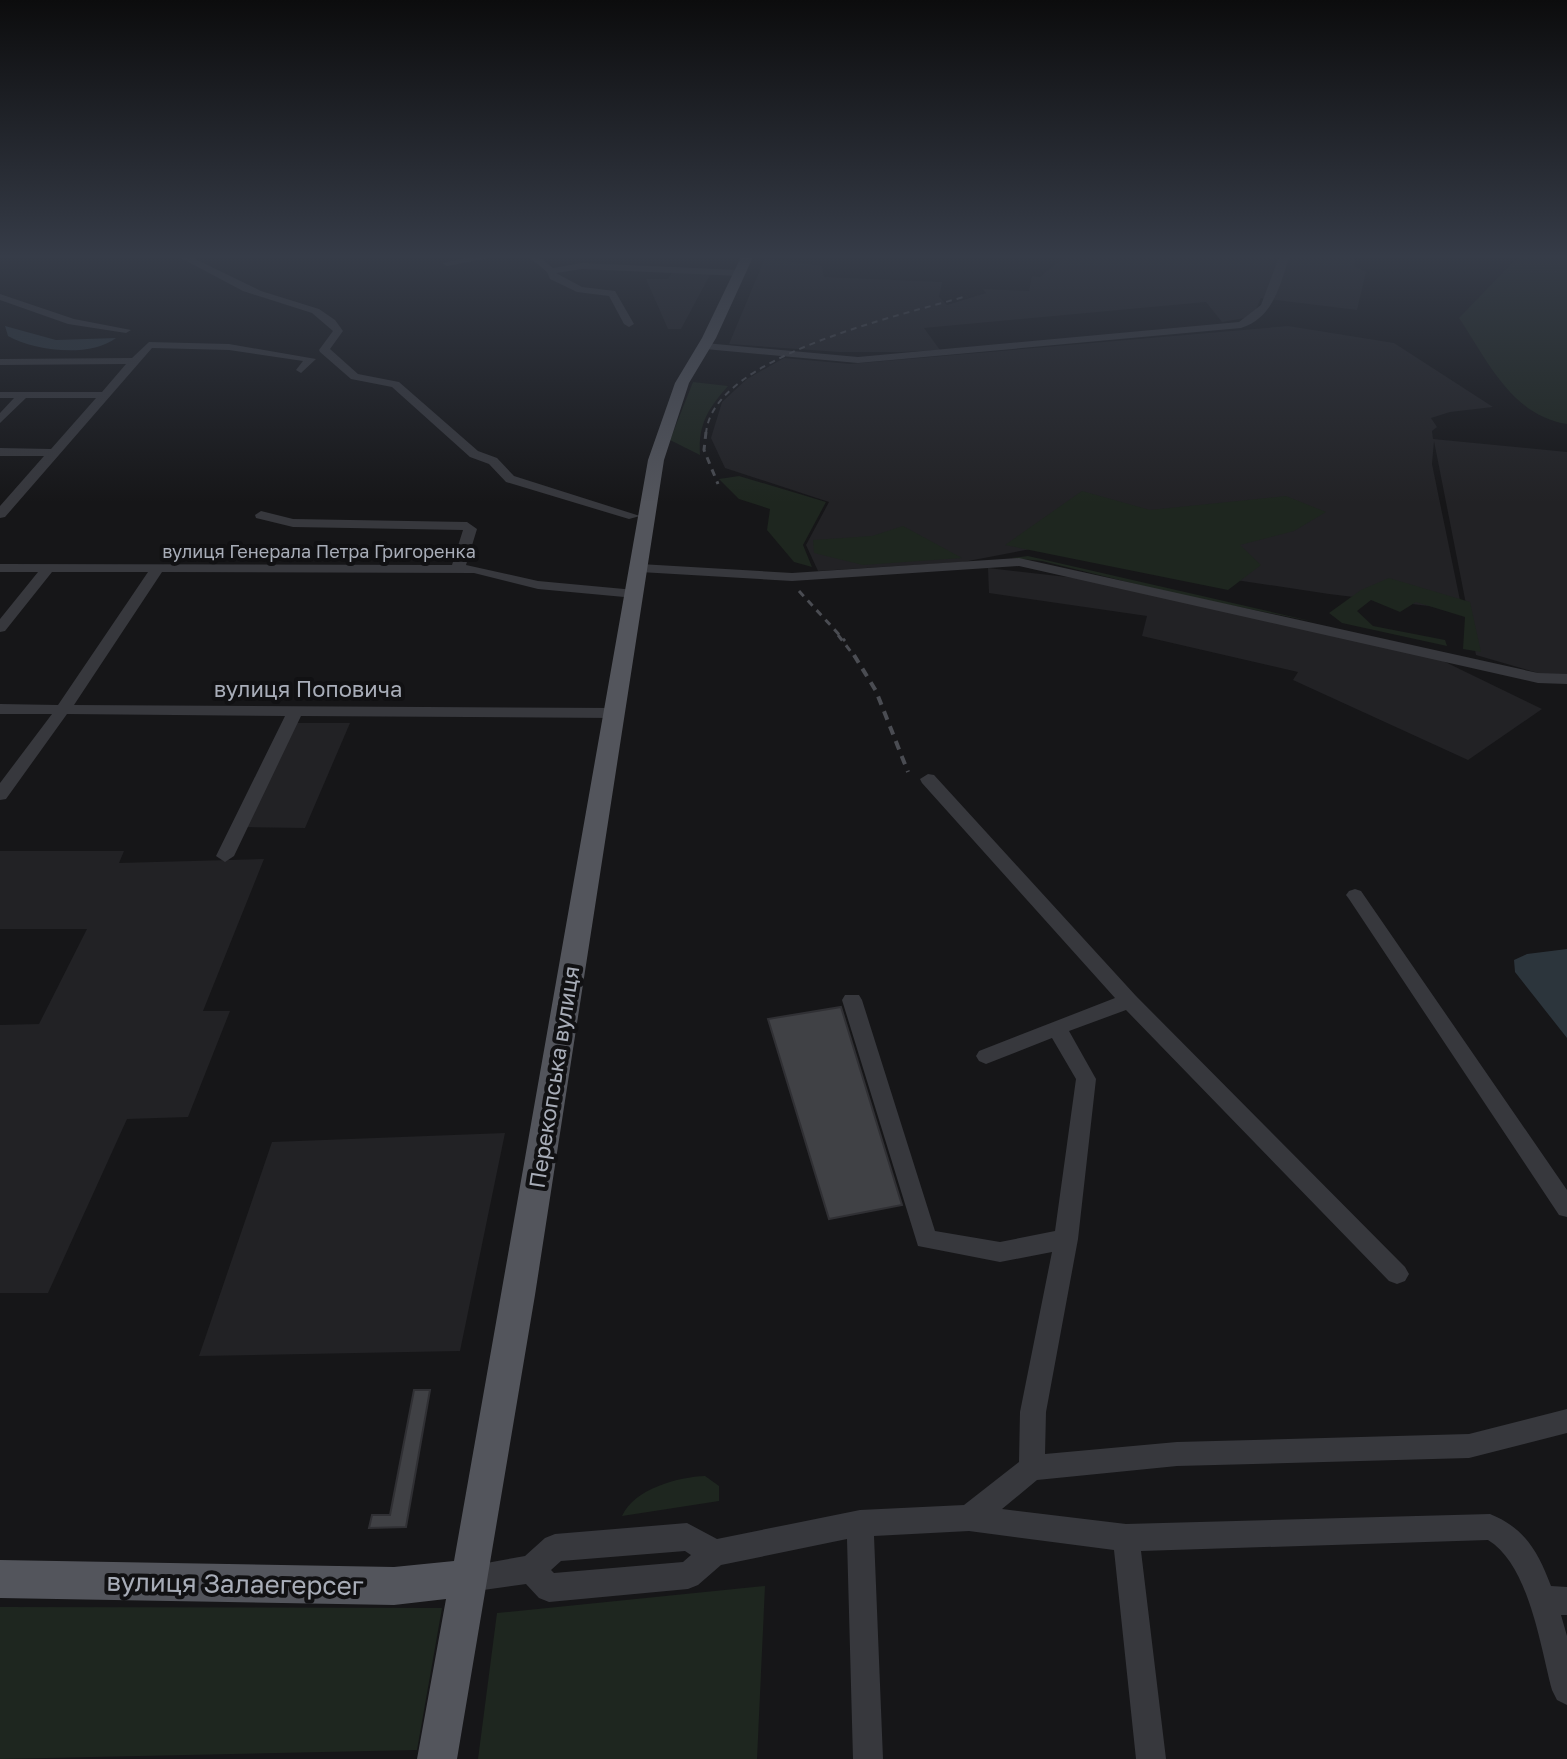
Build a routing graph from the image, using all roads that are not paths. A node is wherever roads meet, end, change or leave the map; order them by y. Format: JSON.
{"nodes":[{"id":1,"x":332,"y":339,"type":"edge"},
{"id":2,"x":708,"y":339,"type":"edge"},
{"id":3,"x":1087,"y":339,"type":"edge"},
{"id":4,"x":705,"y":346,"type":"junction"},
{"id":5,"x":133,"y":361,"type":"junction"},
{"id":6,"x":0,"y":362,"type":"edge"},
{"id":7,"x":301,"y":370,"type":"dead end"},
{"id":8,"x":0,"y":395,"type":"edge"},
{"id":9,"x":23,"y":395,"type":"junction"},
{"id":10,"x":104,"y":395,"type":"junction"},
{"id":11,"x":0,"y":420,"type":"edge"},
{"id":12,"x":0,"y":452,"type":"edge"},
{"id":13,"x":54,"y":453,"type":"junction"},
{"id":14,"x":0,"y":491,"type":"edge"},
{"id":15,"x":21,"y":491,"type":"junction"},
{"id":16,"x":0,"y":514,"type":"edge"},
{"id":17,"x":261,"y":515,"type":"dead end"},
{"id":18,"x":634,"y":516,"type":"dead end"},
{"id":19,"x":0,"y":568,"type":"edge"},
{"id":20,"x":48,"y":568,"type":"junction"},
{"id":21,"x":640,"y":568,"type":"junction"},
{"id":22,"x":157,"y":569,"type":"junction"},
{"id":23,"x":458,"y":569,"type":"junction"},
{"id":24,"x":635,"y":594,"type":"junction"},
{"id":25,"x":0,"y":628,"type":"edge"},
{"id":26,"x":1567,"y":679,"type":"edge"},
{"id":27,"x":0,"y":709,"type":"edge"},
{"id":28,"x":61,"y":709,"type":"junction"},
{"id":29,"x":295,"y":711,"type":"junction"},
{"id":30,"x":615,"y":713,"type":"junction"},
{"id":31,"x":928,"y":779,"type":"dead end"},
{"id":32,"x":0,"y":795,"type":"edge"},
{"id":33,"x":225,"y":856,"type":"dead end"},
{"id":34,"x":1355,"y":895,"type":"dead end"},
{"id":35,"x":852,"y":1000,"type":"dead end"},
{"id":36,"x":1129,"y":1001,"type":"junction"},
{"id":37,"x":1057,"y":1028,"type":"junction"},
{"id":38,"x":986,"y":1056,"type":"dead end"},
{"id":39,"x":1567,"y":1208,"type":"edge"},
{"id":40,"x":1066,"y":1239,"type":"junction"},
{"id":41,"x":1397,"y":1274,"type":"dead end"},
{"id":42,"x":1567,"y":1421,"type":"edge"},
{"id":43,"x":1032,"y":1468,"type":"junction"},
{"id":44,"x":969,"y":1518,"type":"junction"},
{"id":45,"x":860,"y":1523,"type":"junction"},
{"id":46,"x":1126,"y":1538,"type":"junction"},
{"id":47,"x":715,"y":1553,"type":"junction"},
{"id":48,"x":531,"y":1569,"type":"junction"},
{"id":49,"x":469,"y":1578,"type":"junction"},
{"id":50,"x":0,"y":1579,"type":"edge"},
{"id":51,"x":1554,"y":1600,"type":"edge"},
{"id":52,"x":1567,"y":1690,"type":"edge"},
{"id":53,"x":437,"y":1759,"type":"edge"},
{"id":54,"x":868,"y":1759,"type":"edge"},
{"id":55,"x":1151,"y":1759,"type":"edge"}],
"edges":[{"from":1,"to":18,"type":"street"},
{"from":2,"to":4,"type":"main road","name":"Перекопська вулиця"},
{"from":3,"to":4,"type":"street"},
{"from":4,"to":21,"type":"main road","name":"Перекопська вулиця"},
{"from":5,"to":6,"type":"street"},
{"from":5,"to":7,"type":"street"},
{"from":5,"to":10,"type":"street"},
{"from":8,"to":9,"type":"street"},
{"from":9,"to":10,"type":"street"},
{"from":9,"to":11,"type":"street"},
{"from":10,"to":13,"type":"street"},
{"from":12,"to":13,"type":"street"},
{"from":13,"to":15,"type":"street"},
{"from":14,"to":15,"type":"street"},
{"from":15,"to":16,"type":"street"},
{"from":17,"to":23,"type":"street"},
{"from":19,"to":20,"type":"street","name":"вулиця Генерала Петра Григоренка"},
{"from":20,"to":22,"type":"street","name":"вулиця Генерала Петра Григоренка"},
{"from":20,"to":25,"type":"street"},
{"from":21,"to":24,"type":"main road","name":"Перекопська вулиця"},
{"from":21,"to":26,"type":"street"},
{"from":22,"to":23,"type":"street","name":"вулиця Генерала Петра Григоренка"},
{"from":22,"to":28,"type":"street"},
{"from":23,"to":24,"type":"street","name":"вулиця Генерала Петра Григоренка"},
{"from":24,"to":30,"type":"main road","name":"Перекопська вулиця"},
{"from":27,"to":28,"type":"street","name":"вулиця Поповича"},
{"from":28,"to":29,"type":"street","name":"вулиця Поповича"},
{"from":28,"to":32,"type":"street"},
{"from":29,"to":30,"type":"street","name":"вулиця Поповича"},
{"from":29,"to":33,"type":"street"},
{"from":30,"to":49,"type":"main road","name":"Перекопська вулиця"},
{"from":31,"to":36,"type":"street"},
{"from":34,"to":39,"type":"street"},
{"from":35,"to":40,"type":"street"},
{"from":36,"to":37,"type":"street"},
{"from":36,"to":41,"type":"street"},
{"from":37,"to":38,"type":"street"},
{"from":37,"to":40,"type":"street"},
{"from":40,"to":43,"type":"street"},
{"from":42,"to":43,"type":"street"},
{"from":43,"to":44,"type":"street"},
{"from":44,"to":45,"type":"street"},
{"from":44,"to":46,"type":"street"},
{"from":45,"to":47,"type":"street"},
{"from":45,"to":54,"type":"street"},
{"from":46,"to":51,"type":"street"},
{"from":46,"to":55,"type":"street"},
{"from":47,"to":48,"type":"street"},
{"from":47,"to":48,"type":"street"},
{"from":48,"to":49,"type":"street"},
{"from":49,"to":50,"type":"main road","name":"вулиця Залаегерсег"},
{"from":49,"to":53,"type":"main road","name":"Перекопська вулиця"},
{"from":51,"to":52,"type":"street"}]}
